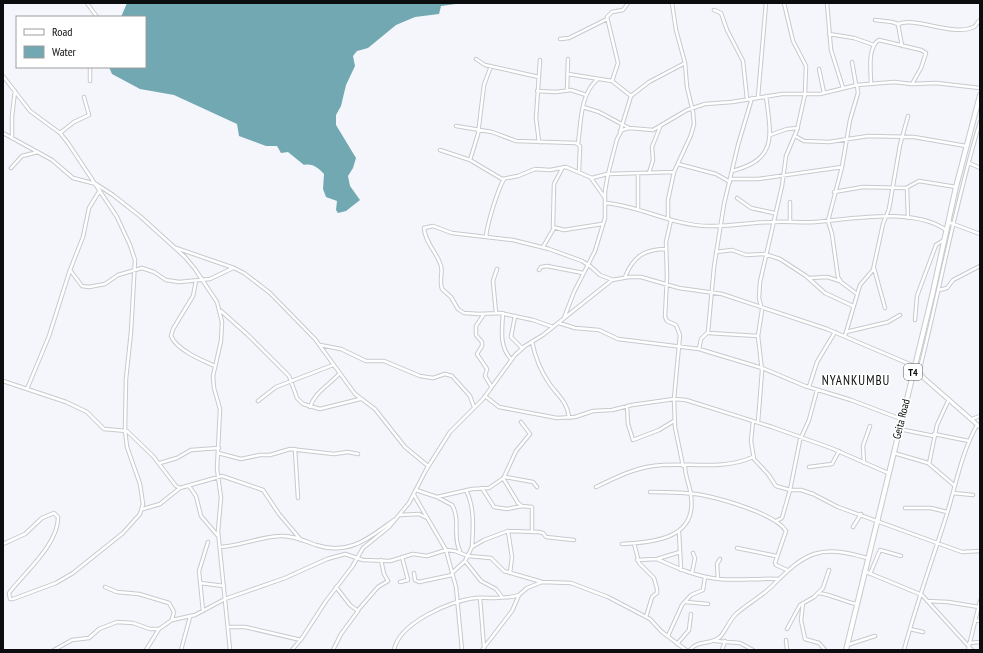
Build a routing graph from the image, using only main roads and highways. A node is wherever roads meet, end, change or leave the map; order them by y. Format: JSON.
{"nodes":[{"id":1,"x":980,"y":95,"type":"edge"},
{"id":2,"x":914,"y":366,"type":"junction"},
{"id":3,"x":979,"y":426,"type":"edge"},
{"id":4,"x":846,"y":648,"type":"edge"}],
"edges":[{"from":1,"to":2,"type":"highway","name":"Geita Road","number":"T4"},
{"from":2,"to":3,"type":"main road"},
{"from":2,"to":4,"type":"highway","name":"Geita Road","number":"T4"}]}
